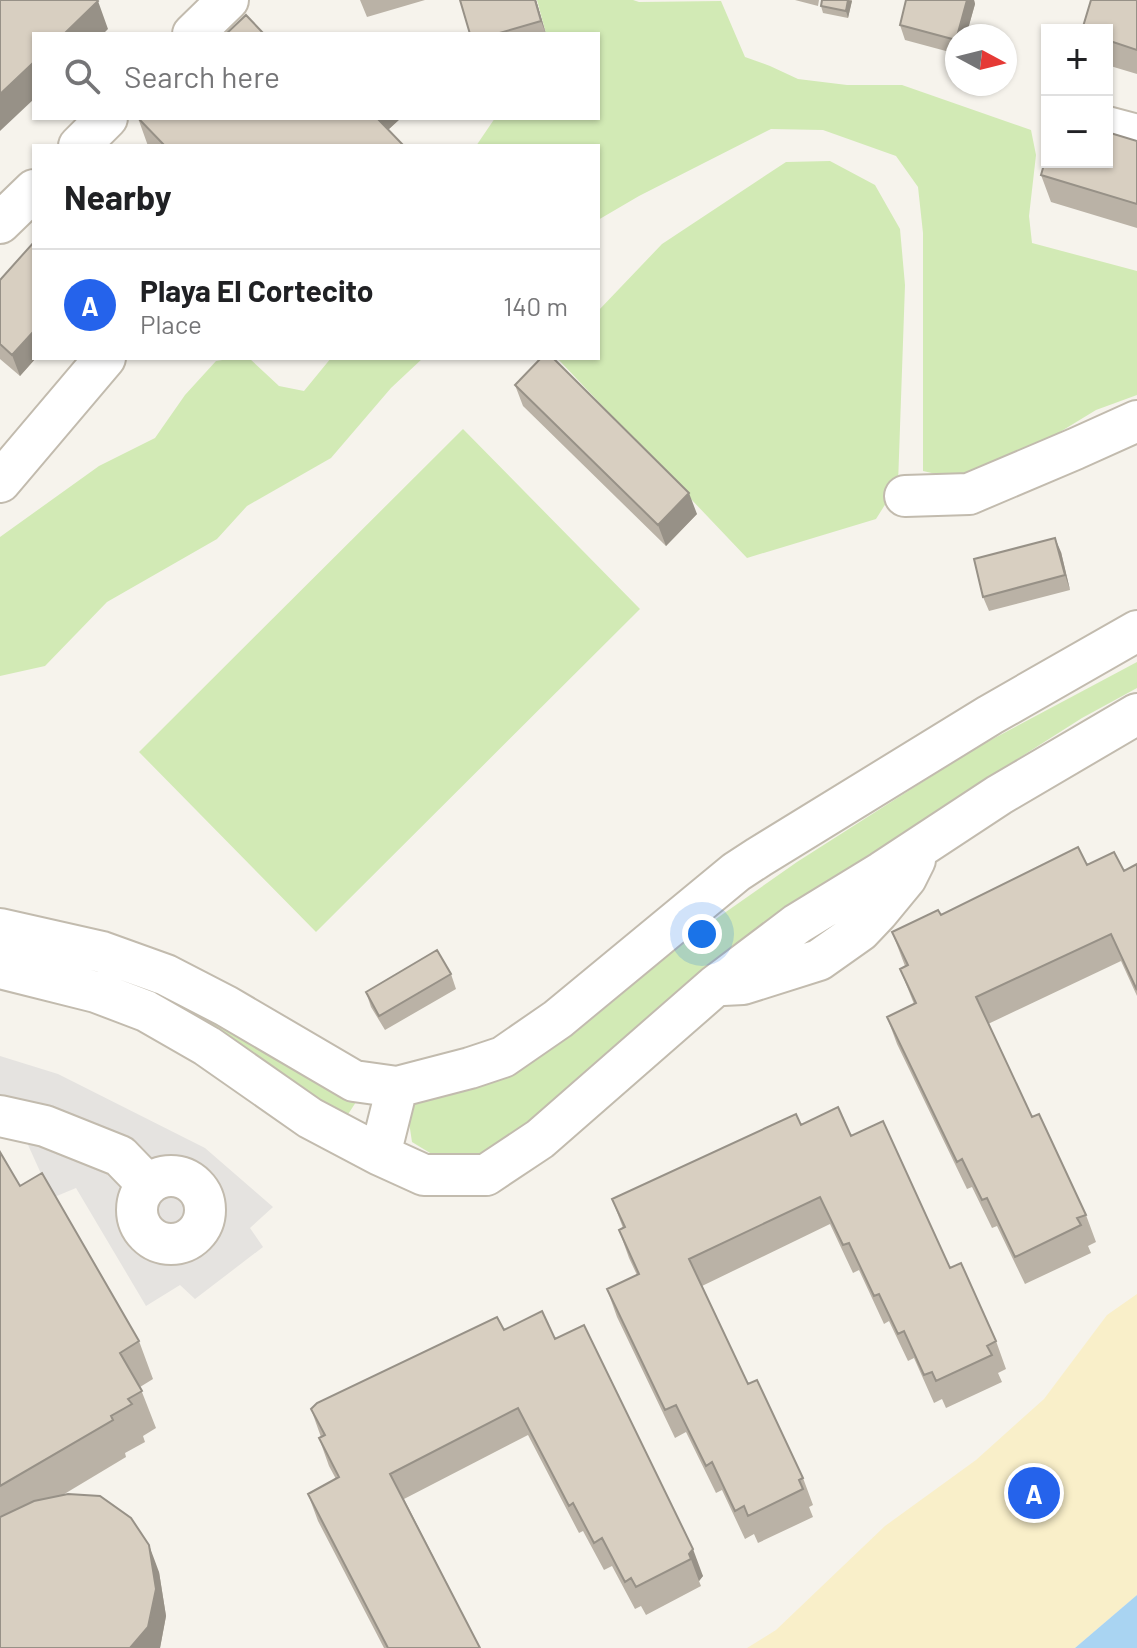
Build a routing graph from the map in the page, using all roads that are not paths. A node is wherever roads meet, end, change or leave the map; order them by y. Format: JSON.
{"nodes":[{"id":1,"x":228,"y":0,"type":"edge"},
{"id":2,"x":195,"y":32,"type":"edge"},
{"id":3,"x":105,"y":120,"type":"edge"},
{"id":4,"x":1113,"y":129,"type":"edge"},
{"id":5,"x":1137,"y":135,"type":"edge"},
{"id":6,"x":81,"y":144,"type":"edge"},
{"id":7,"x":32,"y":192,"type":"edge"},
{"id":8,"x":0,"y":223,"type":"edge"},
{"id":9,"x":103,"y":360,"type":"edge"},
{"id":10,"x":1137,"y":421,"type":"edge"},
{"id":11,"x":0,"y":482,"type":"edge"},
{"id":12,"x":905,"y":496,"type":"dead end"},
{"id":13,"x":1137,"y":631,"type":"edge"},
{"id":14,"x":1137,"y":714,"type":"edge"},
{"id":15,"x":0,"y":929,"type":"edge"},
{"id":16,"x":0,"y":968,"type":"edge"},
{"id":17,"x":397,"y":1087,"type":"junction"},
{"id":18,"x":0,"y":1116,"type":"edge"},
{"id":19,"x":380,"y":1155,"type":"junction"},
{"id":20,"x":148,"y":1185,"type":"dead end"}],
"edges":[{"from":1,"to":2,"type":"lane"},
{"from":3,"to":6,"type":"lane"},
{"from":4,"to":5,"type":"lane"},
{"from":7,"to":8,"type":"lane"},
{"from":9,"to":11,"type":"lane"},
{"from":10,"to":12,"type":"lane"},
{"from":13,"to":17,"type":"lane"},
{"from":14,"to":19,"type":"lane"},
{"from":15,"to":17,"type":"lane"},
{"from":16,"to":19,"type":"lane"},
{"from":17,"to":19,"type":"lane"},
{"from":18,"to":20,"type":"lane"}]}
